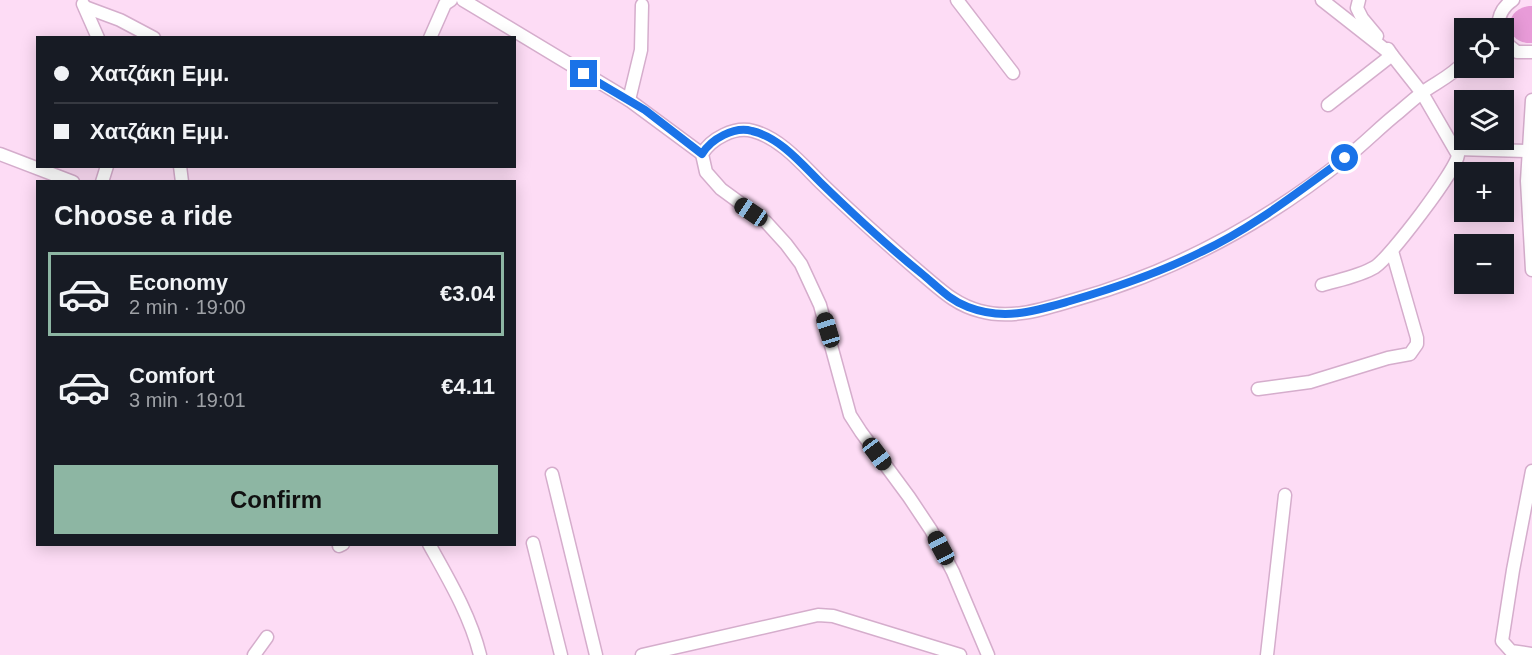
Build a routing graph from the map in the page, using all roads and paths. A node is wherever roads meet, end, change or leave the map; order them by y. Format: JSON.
{"nodes":[{"id":1,"x":451,"y":0,"type":"edge"},
{"id":2,"x":464,"y":0,"type":"edge"},
{"id":3,"x":957,"y":0,"type":"edge"},
{"id":4,"x":1322,"y":0,"type":"edge"},
{"id":5,"x":1359,"y":0,"type":"edge"},
{"id":6,"x":1513,"y":0,"type":"edge"},
{"id":7,"x":83,"y":4,"type":"edge"},
{"id":8,"x":642,"y":5,"type":"dead end"},
{"id":9,"x":1501,"y":18,"type":"edge"},
{"id":10,"x":97,"y":36,"type":"edge"},
{"id":11,"x":150,"y":36,"type":"edge"},
{"id":12,"x":431,"y":36,"type":"edge"},
{"id":13,"x":1392,"y":55,"type":"junction"},
{"id":14,"x":1454,"y":71,"type":"edge"},
{"id":15,"x":1013,"y":73,"type":"dead end"},
{"id":16,"x":1422,"y":93,"type":"junction"},
{"id":17,"x":629,"y":100,"type":"junction"},
{"id":18,"x":1532,"y":100,"type":"edge"},
{"id":19,"x":1328,"y":105,"type":"dead end"},
{"id":20,"x":1454,"y":146,"type":"edge"},
{"id":21,"x":1514,"y":149,"type":"edge"},
{"id":22,"x":1530,"y":149,"type":"junction"},
{"id":23,"x":1456,"y":150,"type":"edge"},
{"id":24,"x":0,"y":154,"type":"edge"},
{"id":25,"x":702,"y":154,"type":"junction"},
{"id":26,"x":36,"y":168,"type":"edge"},
{"id":27,"x":36,"y":168,"type":"edge"},
{"id":28,"x":68,"y":180,"type":"edge"},
{"id":29,"x":1392,"y":251,"type":"junction"},
{"id":30,"x":1532,"y":270,"type":"edge"},
{"id":31,"x":1322,"y":285,"type":"dead end"},
{"id":32,"x":1258,"y":389,"type":"dead end"},
{"id":33,"x":1532,"y":471,"type":"edge"},
{"id":34,"x":552,"y":474,"type":"dead end"},
{"id":35,"x":1285,"y":495,"type":"dead end"},
{"id":36,"x":533,"y":543,"type":"dead end"},
{"id":37,"x":430,"y":546,"type":"edge"},
{"id":38,"x":267,"y":637,"type":"dead end"},
{"id":39,"x":1532,"y":654,"type":"edge"},
{"id":40,"x":254,"y":655,"type":"edge"},
{"id":41,"x":480,"y":655,"type":"edge"},
{"id":42,"x":561,"y":655,"type":"edge"},
{"id":43,"x":596,"y":655,"type":"edge"},
{"id":44,"x":642,"y":655,"type":"edge"},
{"id":45,"x":960,"y":655,"type":"edge"},
{"id":46,"x":988,"y":655,"type":"edge"},
{"id":47,"x":1267,"y":655,"type":"edge"}],
"edges":[{"from":1,"to":12,"type":"street"},
{"from":2,"to":17,"type":"street"},
{"from":3,"to":15,"type":"street"},
{"from":4,"to":13,"type":"street"},
{"from":5,"to":13,"type":"street"},
{"from":6,"to":9,"type":"street"},
{"from":7,"to":10,"type":"street"},
{"from":7,"to":11,"type":"street"},
{"from":8,"to":17,"type":"street"},
{"from":13,"to":16,"type":"street"},
{"from":13,"to":19,"type":"street"},
{"from":14,"to":16,"type":"street"},
{"from":16,"to":20,"type":"street"},
{"from":16,"to":25,"type":"street"},
{"from":17,"to":25,"type":"street"},
{"from":18,"to":22,"type":"street"},
{"from":21,"to":22,"type":"street"},
{"from":22,"to":30,"type":"street"},
{"from":23,"to":29,"type":"street"},
{"from":24,"to":27,"type":"street"},
{"from":25,"to":46,"type":"street"},
{"from":26,"to":28,"type":"street"},
{"from":29,"to":31,"type":"street"},
{"from":29,"to":32,"type":"street"},
{"from":33,"to":39,"type":"street"},
{"from":34,"to":43,"type":"street"},
{"from":35,"to":47,"type":"street"},
{"from":36,"to":42,"type":"street"},
{"from":37,"to":41,"type":"street"},
{"from":38,"to":40,"type":"street"},
{"from":44,"to":45,"type":"street"}]}
